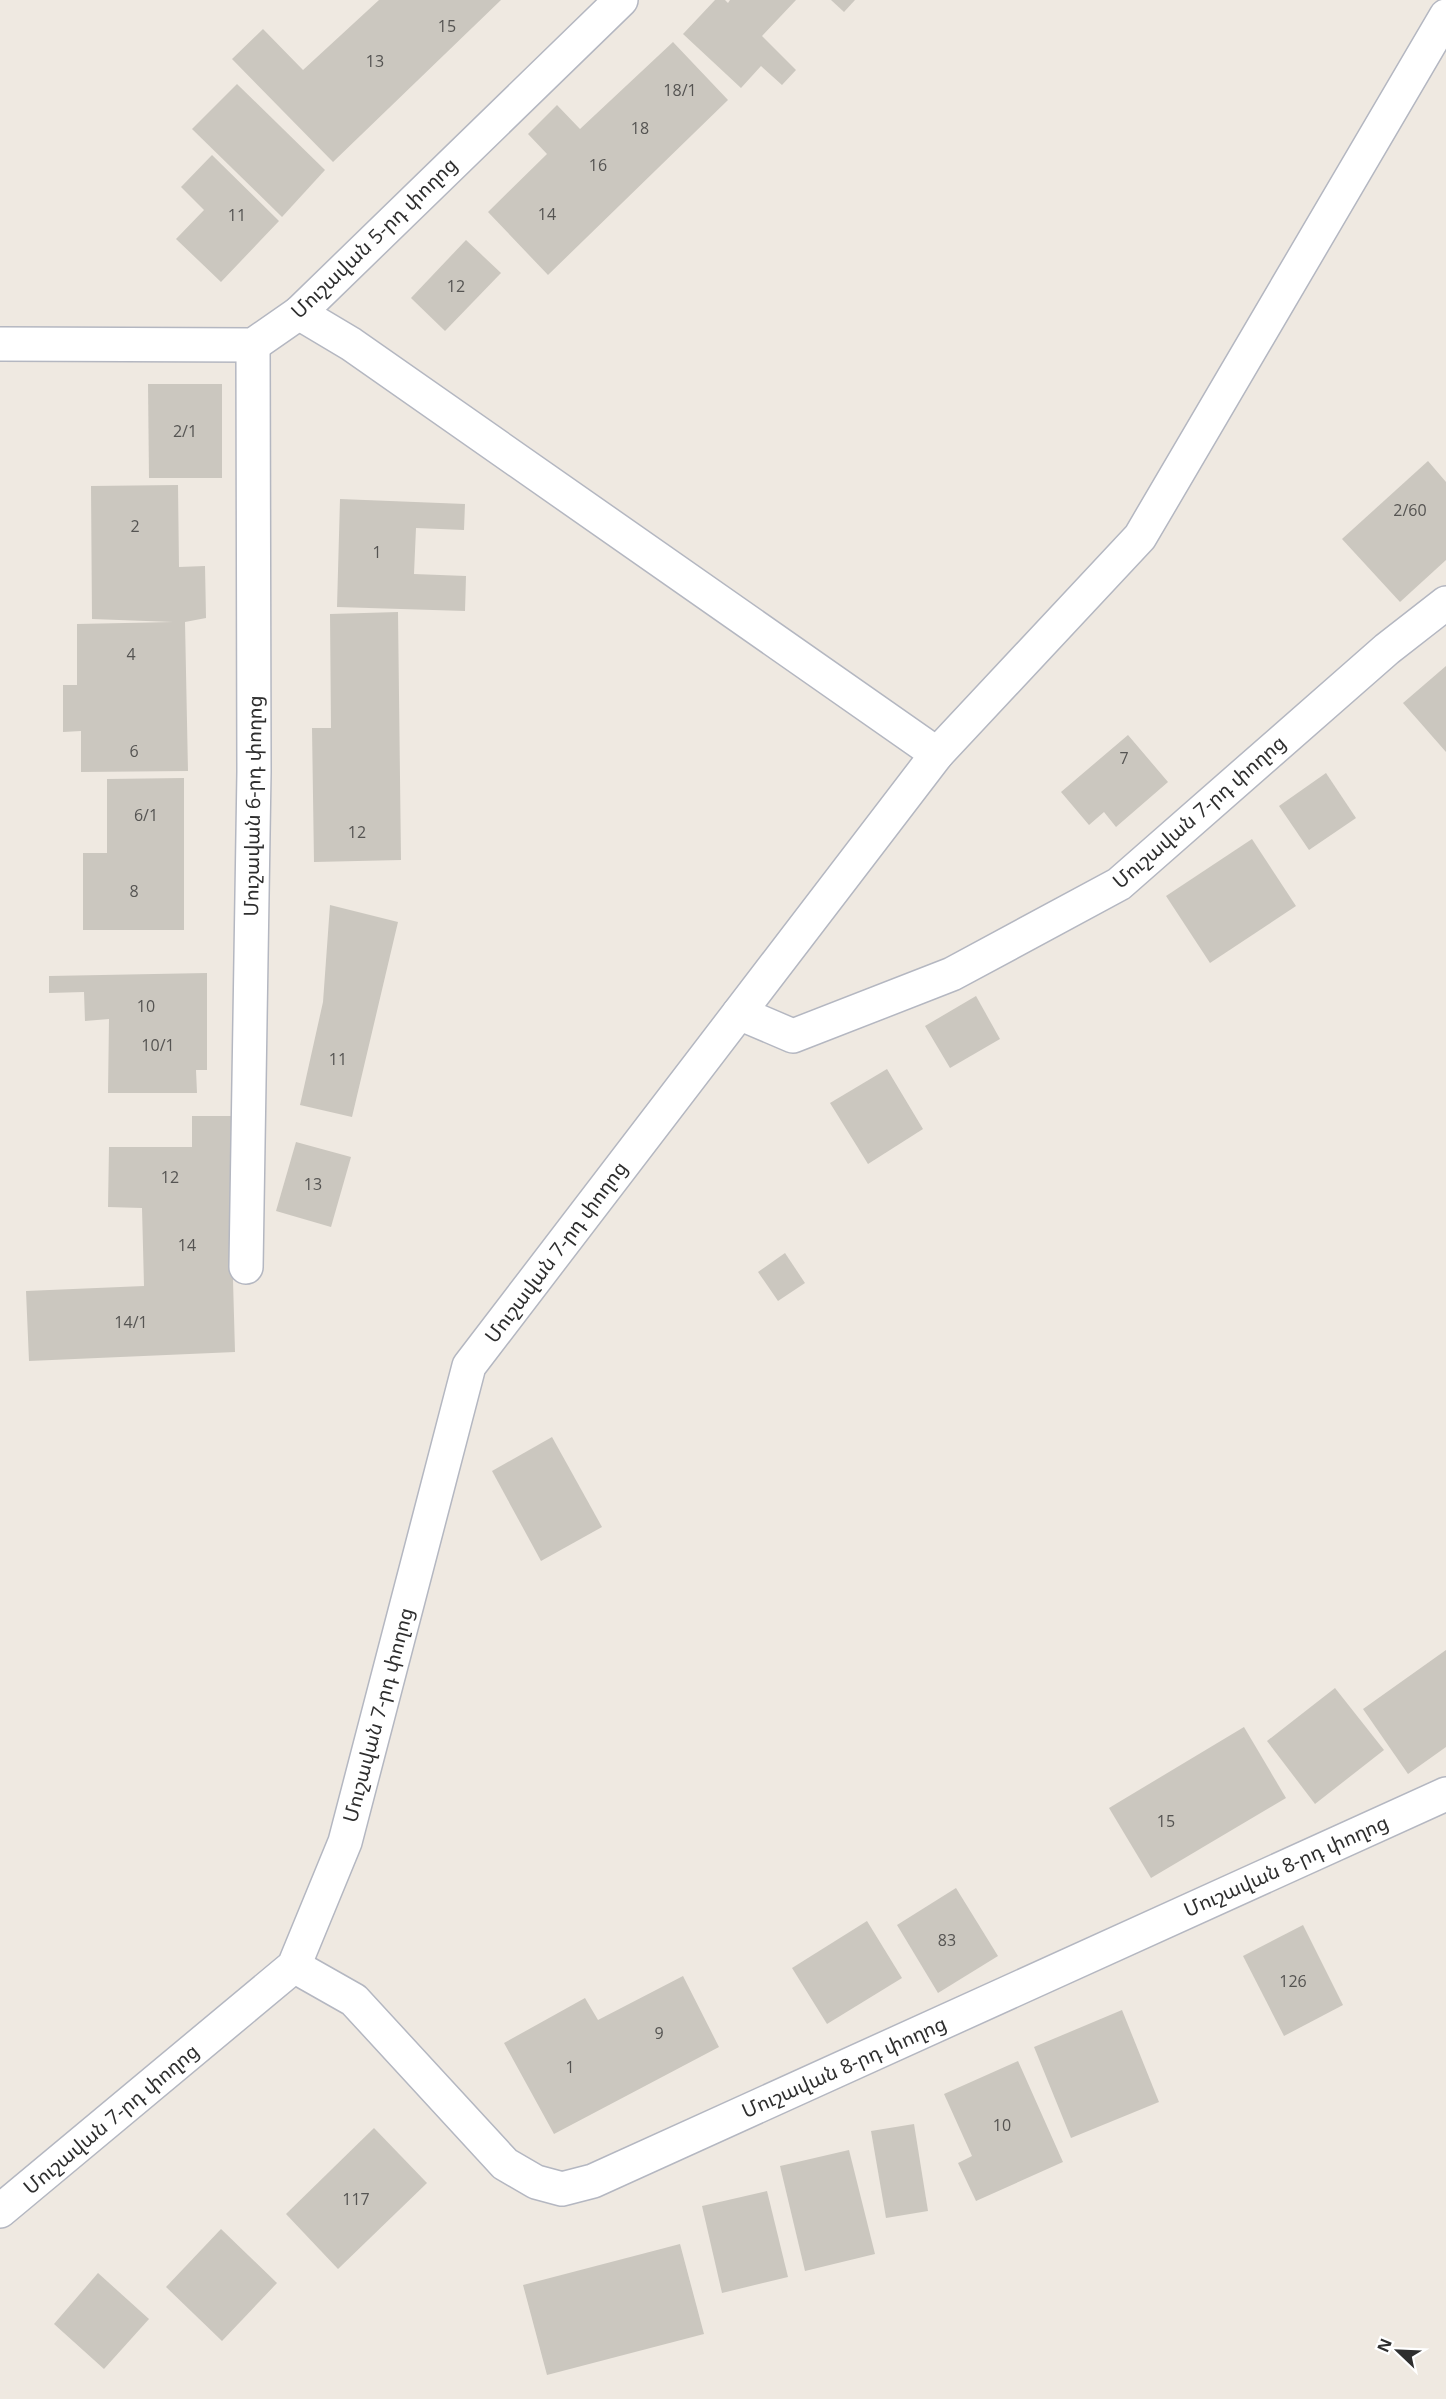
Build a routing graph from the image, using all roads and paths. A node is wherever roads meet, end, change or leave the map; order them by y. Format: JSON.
{"nodes":[{"id":1,"x":621,"y":0,"type":"edge"},
{"id":2,"x":1446,"y":16,"type":"edge"},
{"id":3,"x":299,"y":313,"type":"junction"},
{"id":4,"x":0,"y":344,"type":"edge"},
{"id":5,"x":253,"y":345,"type":"junction"},
{"id":6,"x":1446,"y":603,"type":"edge"},
{"id":7,"x":937,"y":754,"type":"junction"},
{"id":8,"x":740,"y":1013,"type":"junction"},
{"id":9,"x":246,"y":1268,"type":"dead end"},
{"id":10,"x":1446,"y":1794,"type":"edge"},
{"id":11,"x":294,"y":1966,"type":"junction"},
{"id":12,"x":0,"y":2211,"type":"edge"}],
"edges":[{"from":1,"to":3,"type":"street","name":"Մուշավան 5-րդ փողոց"},
{"from":2,"to":7,"type":"street"},
{"from":3,"to":5,"type":"street","name":"Մուշավան 5-րդ փողոց"},
{"from":3,"to":7,"type":"street"},
{"from":4,"to":5,"type":"street"},
{"from":5,"to":9,"type":"street","name":"Մուշավան 6-րդ փողոց"},
{"from":6,"to":8,"type":"street","name":"Մուշավան 7-րդ փողոց"},
{"from":7,"to":8,"type":"street"},
{"from":8,"to":11,"type":"street","name":"Մուշավան 7-րդ փողոց"},
{"from":10,"to":11,"type":"street","name":"Մուշավան 8-րդ փողոց"},
{"from":11,"to":12,"type":"street","name":"Մուշավան 7-րդ փողոց"}]}
